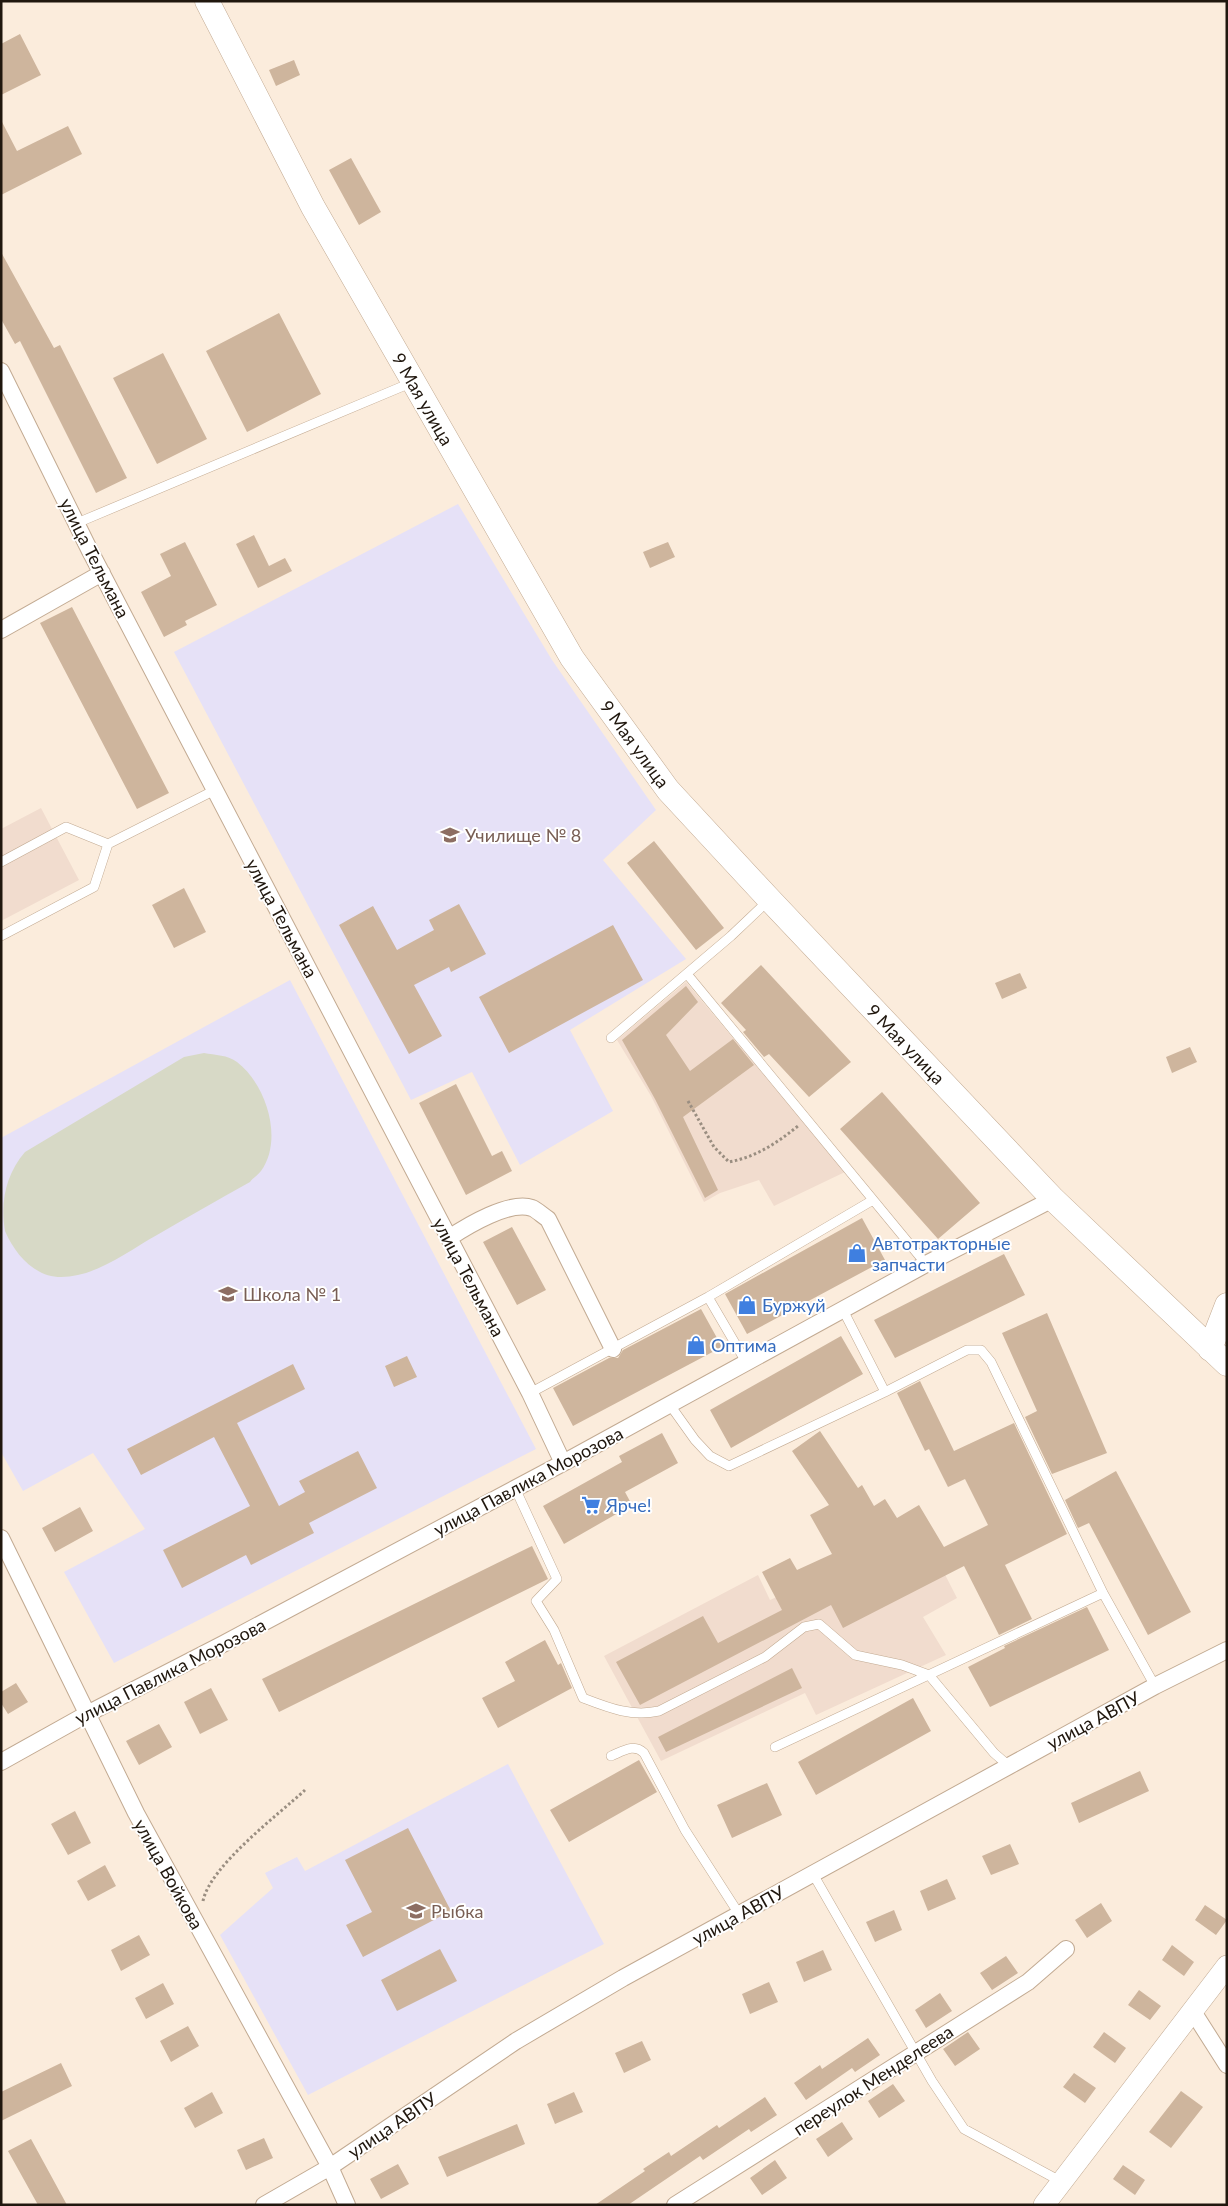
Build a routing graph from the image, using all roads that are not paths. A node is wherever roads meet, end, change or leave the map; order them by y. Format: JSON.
{"nodes":[{"id":1,"x":207,"y":1,"type":"edge"},
{"id":2,"x":2,"y":374,"type":"edge"},
{"id":3,"x":413,"y":382,"type":"junction"},
{"id":4,"x":76,"y":523,"type":"junction"},
{"id":5,"x":102,"y":573,"type":"junction"},
{"id":6,"x":1,"y":630,"type":"edge"},
{"id":7,"x":215,"y":790,"type":"junction"},
{"id":8,"x":108,"y":844,"type":"junction"},
{"id":9,"x":1,"y":862,"type":"edge"},
{"id":10,"x":770,"y":900,"type":"junction"},
{"id":11,"x":1,"y":936,"type":"edge"},
{"id":12,"x":687,"y":974,"type":"junction"},
{"id":13,"x":611,"y":1038,"type":"dead end"},
{"id":14,"x":1053,"y":1199,"type":"junction"},
{"id":15,"x":873,"y":1200,"type":"junction"},
{"id":16,"x":449,"y":1238,"type":"junction"},
{"id":17,"x":926,"y":1264,"type":"junction"},
{"id":18,"x":708,"y":1297,"type":"junction"},
{"id":19,"x":1227,"y":1305,"type":"edge"},
{"id":20,"x":843,"y":1310,"type":"junction"},
{"id":21,"x":613,"y":1349,"type":"junction"},
{"id":22,"x":1218,"y":1356,"type":"edge"},
{"id":23,"x":746,"y":1362,"type":"junction"},
{"id":24,"x":885,"y":1392,"type":"junction"},
{"id":25,"x":530,"y":1394,"type":"junction"},
{"id":26,"x":670,"y":1405,"type":"junction"},
{"id":27,"x":563,"y":1464,"type":"junction"},
{"id":28,"x":515,"y":1488,"type":"junction"},
{"id":29,"x":1,"y":1538,"type":"edge"},
{"id":30,"x":1103,"y":1593,"type":"junction"},
{"id":31,"x":1227,"y":1650,"type":"edge"},
{"id":32,"x":929,"y":1675,"type":"junction"},
{"id":33,"x":1155,"y":1686,"type":"junction"},
{"id":34,"x":87,"y":1714,"type":"junction"},
{"id":35,"x":775,"y":1747,"type":"dead end"},
{"id":36,"x":611,"y":1756,"type":"dead end"},
{"id":37,"x":1,"y":1762,"type":"edge"},
{"id":38,"x":1009,"y":1766,"type":"junction"},
{"id":39,"x":813,"y":1874,"type":"junction"},
{"id":40,"x":739,"y":1914,"type":"junction"},
{"id":41,"x":1066,"y":1949,"type":"dead end"},
{"id":42,"x":1227,"y":1966,"type":"edge"},
{"id":43,"x":1192,"y":2010,"type":"junction"},
{"id":44,"x":916,"y":2052,"type":"junction"},
{"id":45,"x":1227,"y":2065,"type":"edge"},
{"id":46,"x":330,"y":2168,"type":"junction"},
{"id":47,"x":1062,"y":2182,"type":"junction"},
{"id":48,"x":264,"y":2205,"type":"edge"},
{"id":49,"x":347,"y":2205,"type":"edge"},
{"id":50,"x":675,"y":2205,"type":"edge"},
{"id":51,"x":1044,"y":2205,"type":"edge"}],
"edges":[{"from":1,"to":3,"type":"main road","name":"9 Мая улица"},
{"from":2,"to":4,"type":"street","name":"улица Тельмана"},
{"from":3,"to":4,"type":"lane"},
{"from":3,"to":10,"type":"main road","name":"9 Мая улица"},
{"from":4,"to":5,"type":"street","name":"улица Тельмана"},
{"from":5,"to":6,"type":"street"},
{"from":5,"to":7,"type":"street","name":"улица Тельмана"},
{"from":7,"to":8,"type":"lane"},
{"from":7,"to":16,"type":"street","name":"улица Тельмана"},
{"from":8,"to":9,"type":"lane"},
{"from":8,"to":11,"type":"lane"},
{"from":10,"to":12,"type":"lane"},
{"from":10,"to":14,"type":"main road","name":"9 Мая улица"},
{"from":12,"to":13,"type":"lane"},
{"from":12,"to":15,"type":"lane"},
{"from":14,"to":17,"type":"street","name":"улица Павлика Морозова"},
{"from":14,"to":22,"type":"main road","name":"9 Мая улица"},
{"from":15,"to":17,"type":"lane"},
{"from":15,"to":18,"type":"lane"},
{"from":16,"to":21,"type":"street"},
{"from":16,"to":25,"type":"street","name":"улица Тельмана"},
{"from":17,"to":20,"type":"street","name":"улица Павлика Морозова"},
{"from":18,"to":21,"type":"lane"},
{"from":18,"to":23,"type":"lane"},
{"from":19,"to":22,"type":"main road"},
{"from":20,"to":23,"type":"street","name":"улица Павлика Морозова"},
{"from":20,"to":24,"type":"lane"},
{"from":21,"to":25,"type":"lane"},
{"from":23,"to":26,"type":"street","name":"улица Павлика Морозова"},
{"from":24,"to":26,"type":"lane"},
{"from":24,"to":30,"type":"lane"},
{"from":25,"to":27,"type":"street","name":"улица Тельмана"},
{"from":26,"to":27,"type":"street","name":"улица Павлика Морозова"},
{"from":27,"to":28,"type":"street","name":"улица Павлика Морозова"},
{"from":28,"to":32,"type":"lane"},
{"from":28,"to":34,"type":"street","name":"улица Павлика Морозова"},
{"from":29,"to":34,"type":"street","name":"улица Войкова"},
{"from":30,"to":32,"type":"lane"},
{"from":30,"to":33,"type":"lane"},
{"from":31,"to":33,"type":"street","name":"улица АВПУ"},
{"from":32,"to":35,"type":"lane"},
{"from":32,"to":38,"type":"lane"},
{"from":33,"to":38,"type":"street","name":"улица АВПУ"},
{"from":34,"to":37,"type":"street","name":"улица Павлика Морозова"},
{"from":34,"to":46,"type":"street","name":"улица Войкова"},
{"from":36,"to":40,"type":"lane"},
{"from":38,"to":39,"type":"street","name":"улица АВПУ"},
{"from":39,"to":40,"type":"street","name":"улица АВПУ"},
{"from":39,"to":44,"type":"lane"},
{"from":40,"to":46,"type":"street","name":"улица АВПУ"},
{"from":41,"to":44,"type":"street","name":"переулок Менделеева"},
{"from":42,"to":43,"type":"street"},
{"from":43,"to":45,"type":"street"},
{"from":43,"to":47,"type":"street"},
{"from":44,"to":47,"type":"lane"},
{"from":44,"to":50,"type":"street","name":"переулок Менделеева"},
{"from":46,"to":48,"type":"street","name":"улица АВПУ"},
{"from":46,"to":49,"type":"street","name":"улица Войкова"},
{"from":47,"to":51,"type":"street"}]}
